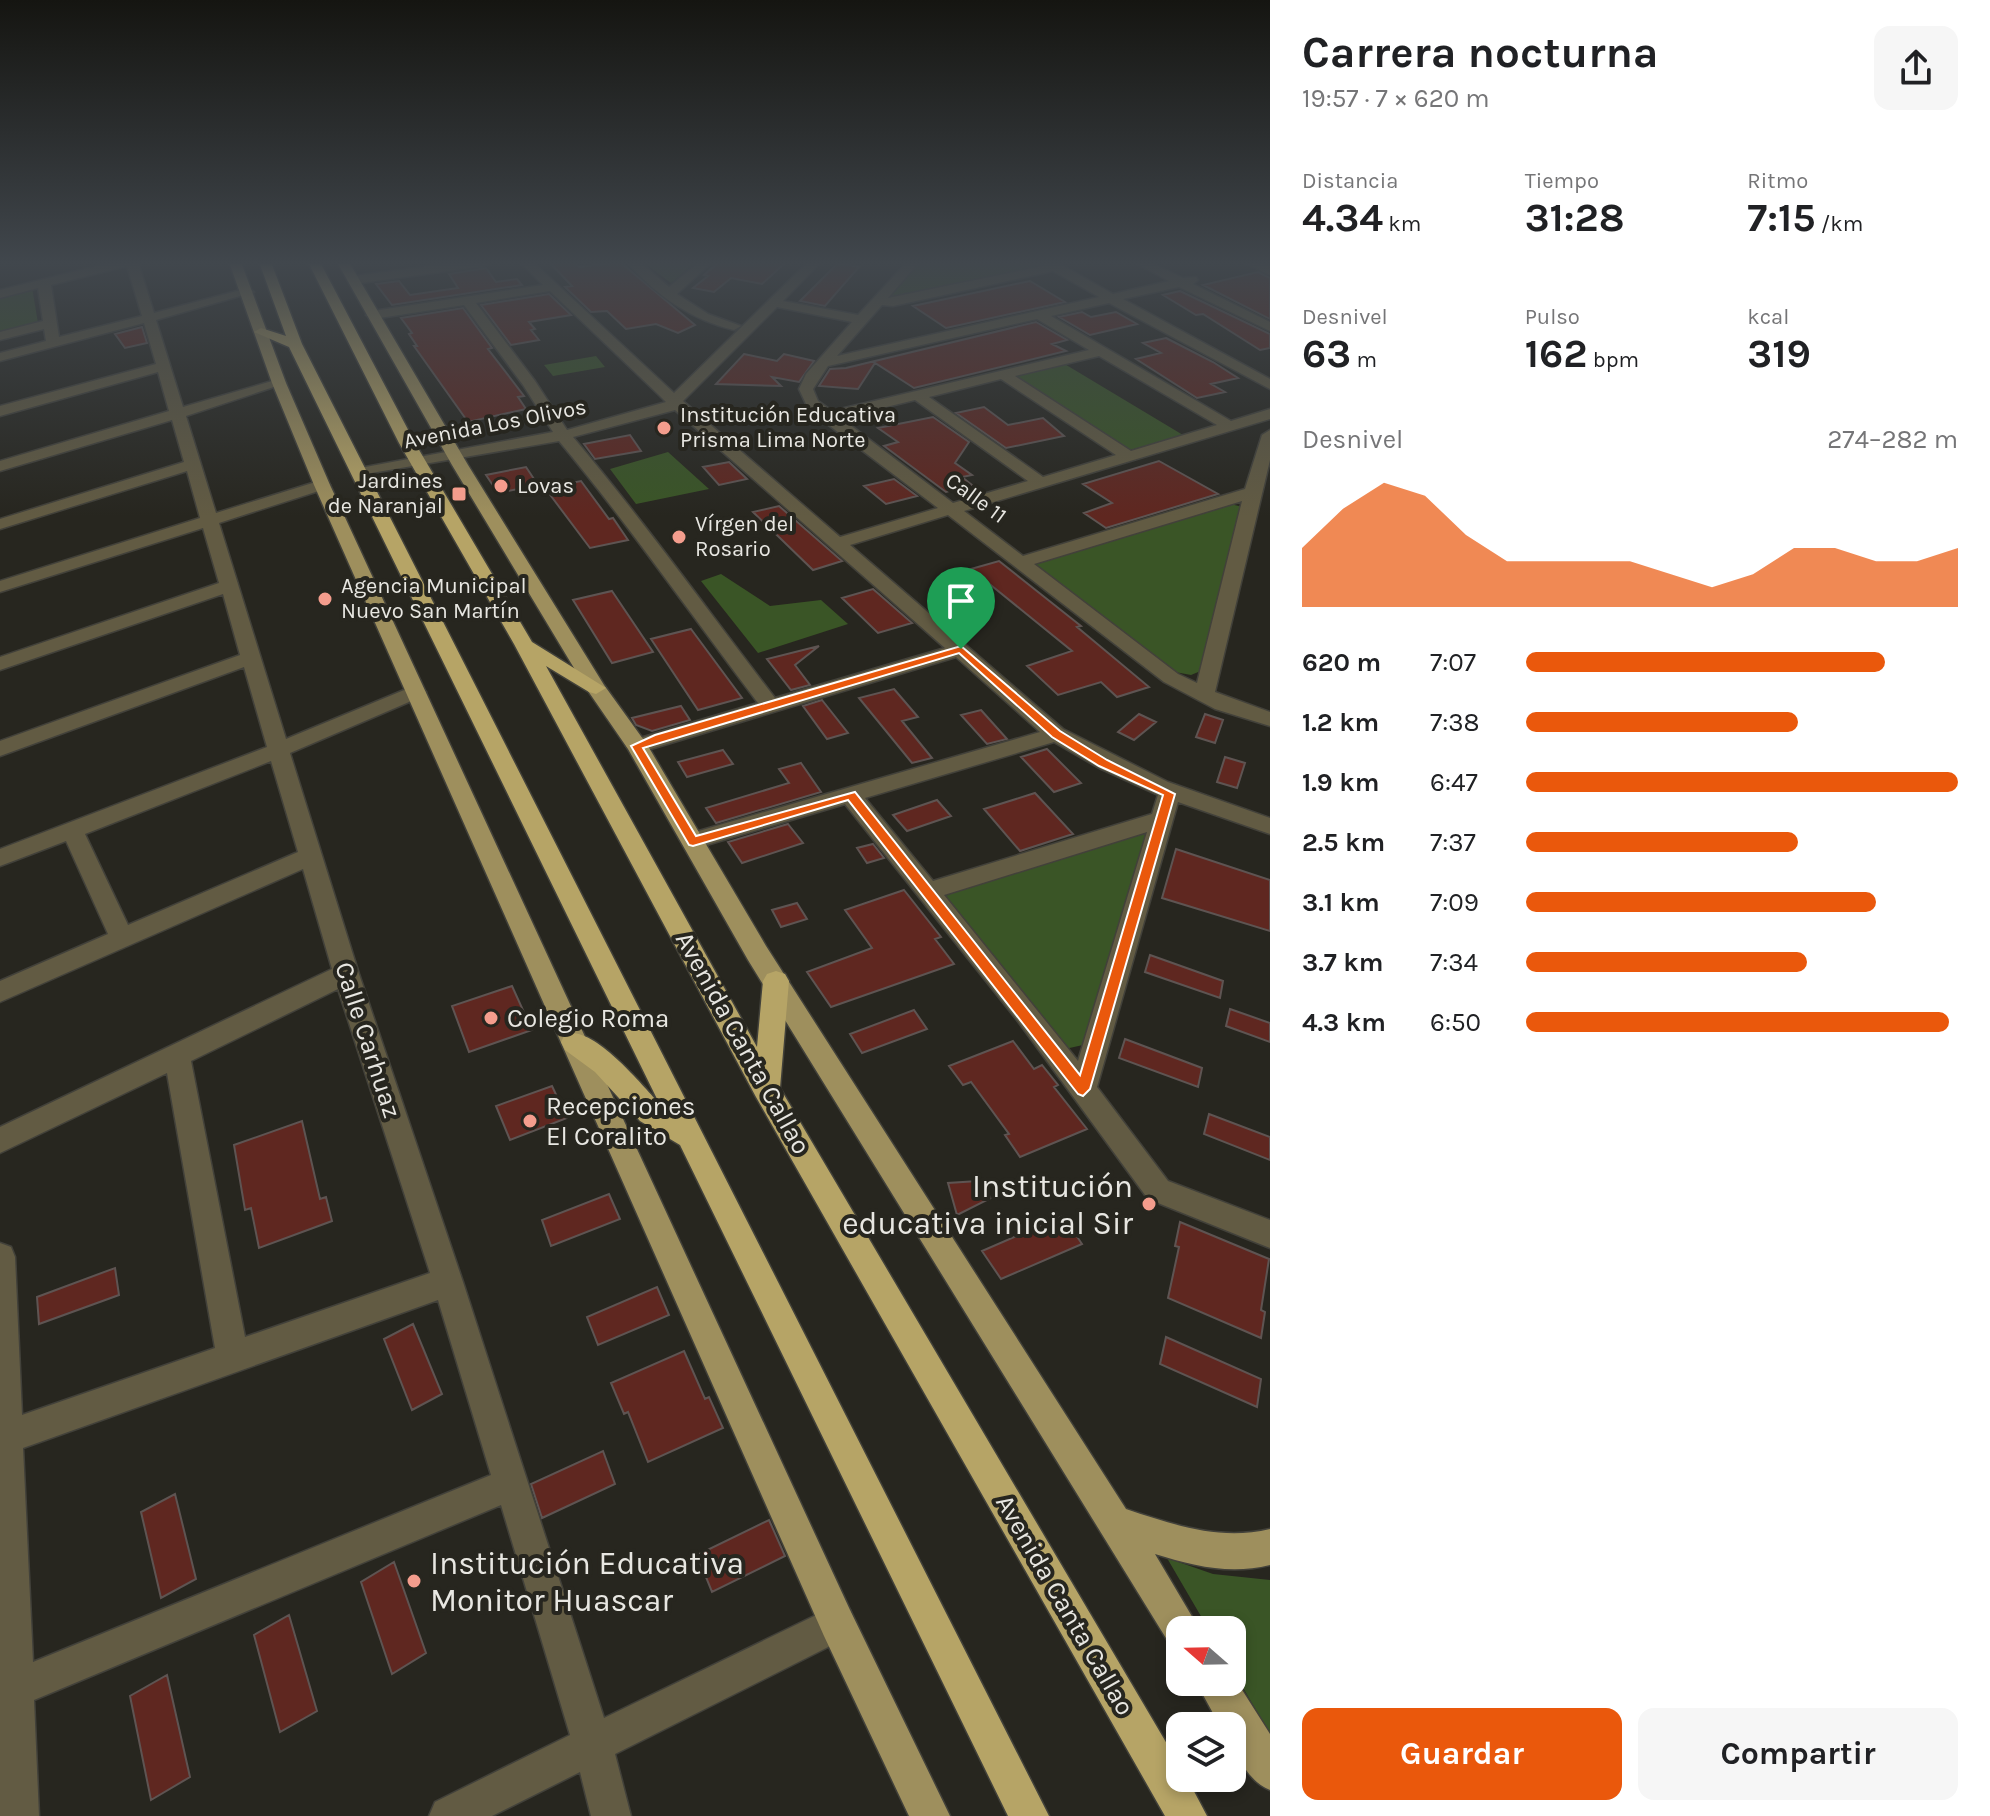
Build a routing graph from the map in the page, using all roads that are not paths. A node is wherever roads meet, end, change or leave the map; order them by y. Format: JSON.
{"nodes":[{"id":1,"x":39,"y":347,"type":"edge"},
{"id":2,"x":158,"y":347,"type":"edge"},
{"id":3,"x":266,"y":347,"type":"edge"},
{"id":4,"x":296,"y":347,"type":"edge"},
{"id":5,"x":358,"y":347,"type":"edge"},
{"id":6,"x":392,"y":347,"type":"edge"},
{"id":7,"x":502,"y":347,"type":"edge"},
{"id":8,"x":622,"y":347,"type":"edge"},
{"id":9,"x":626,"y":347,"type":"edge"},
{"id":10,"x":715,"y":347,"type":"edge"},
{"id":11,"x":725,"y":347,"type":"edge"},
{"id":12,"x":838,"y":347,"type":"edge"},
{"id":13,"x":897,"y":347,"type":"edge"},
{"id":14,"x":1094,"y":347,"type":"edge"},
{"id":15,"x":1201,"y":347,"type":"edge"},
{"id":16,"x":1101,"y":351,"type":"junction"},
{"id":17,"x":0,"y":357,"type":"edge"},
{"id":18,"x":824,"y":363,"type":"junction"},
{"id":19,"x":164,"y":366,"type":"junction"},
{"id":20,"x":1002,"y":374,"type":"junction"},
{"id":21,"x":279,"y":383,"type":"junction"},
{"id":22,"x":1270,"y":385,"type":"edge"},
{"id":23,"x":674,"y":393,"type":"junction"},
{"id":24,"x":917,"y":395,"type":"junction"},
{"id":25,"x":0,"y":411,"type":"edge"},
{"id":26,"x":179,"y":414,"type":"junction"},
{"id":27,"x":1270,"y":414,"type":"edge"},
{"id":28,"x":827,"y":417,"type":"junction"},
{"id":29,"x":1229,"y":426,"type":"junction"},
{"id":30,"x":561,"y":431,"type":"junction"},
{"id":31,"x":1270,"y":435,"type":"edge"},
{"id":32,"x":453,"y":452,"type":"junction"},
{"id":33,"x":1127,"y":455,"type":"junction"},
{"id":34,"x":416,"y":458,"type":"junction"},
{"id":35,"x":194,"y":464,"type":"junction"},
{"id":36,"x":0,"y":466,"type":"edge"},
{"id":37,"x":358,"y":469,"type":"junction"},
{"id":38,"x":1038,"y":481,"type":"junction"},
{"id":39,"x":322,"y":485,"type":"junction"},
{"id":40,"x":1253,"y":492,"type":"junction"},
{"id":41,"x":947,"y":508,"type":"junction"},
{"id":42,"x":210,"y":519,"type":"junction"},
{"id":43,"x":0,"y":524,"type":"edge"},
{"id":44,"x":844,"y":540,"type":"junction"},
{"id":45,"x":1023,"y":562,"type":"junction"},
{"id":46,"x":230,"y":585,"type":"junction"},
{"id":47,"x":0,"y":587,"type":"edge"},
{"id":48,"x":524,"y":644,"type":"junction"},
{"id":49,"x":961,"y":649,"type":"junction"},
{"id":50,"x":252,"y":657,"type":"junction"},
{"id":51,"x":0,"y":664,"type":"edge"},
{"id":52,"x":596,"y":688,"type":"junction"},
{"id":53,"x":416,"y":692,"type":"junction"},
{"id":54,"x":1204,"y":695,"type":"junction"},
{"id":55,"x":771,"y":706,"type":"junction"},
{"id":56,"x":1270,"y":719,"type":"edge"},
{"id":57,"x":1056,"y":734,"type":"junction"},
{"id":58,"x":637,"y":746,"type":"junction"},
{"id":59,"x":0,"y":749,"type":"edge"},
{"id":60,"x":279,"y":750,"type":"junction"},
{"id":61,"x":1169,"y":794,"type":"junction"},
{"id":62,"x":850,"y":795,"type":"junction"},
{"id":63,"x":1270,"y":809,"type":"edge"},
{"id":64,"x":1162,"y":819,"type":"junction"},
{"id":65,"x":1270,"y":826,"type":"edge"},
{"id":66,"x":72,"y":830,"type":"junction"},
{"id":67,"x":693,"y":841,"type":"junction"},
{"id":68,"x":310,"y":856,"type":"junction"},
{"id":69,"x":0,"y":858,"type":"edge"},
{"id":70,"x":929,"y":891,"type":"junction"},
{"id":71,"x":122,"y":939,"type":"junction"},
{"id":72,"x":346,"y":974,"type":"junction"},
{"id":73,"x":776,"y":981,"type":"junction"},
{"id":74,"x":0,"y":992,"type":"edge"},
{"id":75,"x":574,"y":1042,"type":"junction"},
{"id":76,"x":177,"y":1055,"type":"junction"},
{"id":77,"x":766,"y":1089,"type":"junction"},
{"id":78,"x":1083,"y":1089,"type":"junction"},
{"id":79,"x":692,"y":1138,"type":"junction"},
{"id":80,"x":0,"y":1141,"type":"edge"},
{"id":81,"x":1270,"y":1234,"type":"edge"},
{"id":82,"x":0,"y":1257,"type":"edge"},
{"id":83,"x":448,"y":1282,"type":"junction"},
{"id":84,"x":233,"y":1358,"type":"junction"},
{"id":85,"x":3,"y":1438,"type":"edge"},
{"id":86,"x":510,"y":1484,"type":"junction"},
{"id":87,"x":1115,"y":1523,"type":"junction"},
{"id":88,"x":1270,"y":1547,"type":"edge"},
{"id":89,"x":1173,"y":1616,"type":"edge"},
{"id":90,"x":837,"y":1623,"type":"junction"},
{"id":91,"x":7,"y":1692,"type":"edge"},
{"id":92,"x":1224,"y":1696,"type":"edge"},
{"id":93,"x":593,"y":1745,"type":"junction"},
{"id":94,"x":1270,"y":1770,"type":"edge"},
{"id":95,"x":19,"y":1816,"type":"edge"},
{"id":96,"x":449,"y":1816,"type":"edge"},
{"id":97,"x":611,"y":1816,"type":"edge"},
{"id":98,"x":930,"y":1816,"type":"edge"},
{"id":99,"x":1029,"y":1816,"type":"edge"},
{"id":100,"x":1187,"y":1816,"type":"edge"}],
"edges":[{"from":1,"to":17,"type":"street"},
{"from":2,"to":19,"type":"street","name":"Calle Carhuaz"},
{"from":3,"to":21,"type":"main road"},
{"from":4,"to":37,"type":"highway"},
{"from":5,"to":34,"type":"highway","name":"Avenida Canta Callao"},
{"from":6,"to":32,"type":"main road"},
{"from":7,"to":30,"type":"street"},
{"from":8,"to":23,"type":"street"},
{"from":9,"to":23,"type":"street"},
{"from":10,"to":23,"type":"street","name":"Avenida Los Olivos"},
{"from":11,"to":23,"type":"street","name":"Avenida Los Olivos"},
{"from":12,"to":18,"type":"street","name":"Calle 11"},
{"from":13,"to":18,"type":"street"},
{"from":14,"to":16,"type":"street"},
{"from":15,"to":22,"type":"street"},
{"from":16,"to":20,"type":"street"},
{"from":16,"to":29,"type":"street"},
{"from":18,"to":28,"type":"street","name":"Calle 11"},
{"from":19,"to":25,"type":"street"},
{"from":19,"to":26,"type":"street","name":"Calle Carhuaz"},
{"from":20,"to":24,"type":"street"},
{"from":20,"to":33,"type":"street"},
{"from":21,"to":26,"type":"street"},
{"from":21,"to":39,"type":"main road"},
{"from":23,"to":30,"type":"street","name":"Avenida Los Olivos"},
{"from":23,"to":44,"type":"street"},
{"from":24,"to":28,"type":"street"},
{"from":24,"to":38,"type":"street"},
{"from":26,"to":35,"type":"street","name":"Calle Carhuaz"},
{"from":26,"to":36,"type":"street"},
{"from":27,"to":29,"type":"street"},
{"from":28,"to":41,"type":"street","name":"Calle 11"},
{"from":29,"to":33,"type":"street"},
{"from":30,"to":32,"type":"street","name":"Avenida Los Olivos"},
{"from":30,"to":55,"type":"street"},
{"from":31,"to":40,"type":"street"},
{"from":32,"to":34,"type":"street","name":"Avenida Los Olivos"},
{"from":32,"to":52,"type":"main road"},
{"from":33,"to":38,"type":"street"},
{"from":34,"to":37,"type":"street","name":"Avenida Los Olivos"},
{"from":34,"to":48,"type":"highway","name":"Avenida Canta Callao"},
{"from":35,"to":42,"type":"street","name":"Calle Carhuaz"},
{"from":35,"to":43,"type":"street"},
{"from":37,"to":79,"type":"highway"},
{"from":38,"to":41,"type":"street"},
{"from":39,"to":42,"type":"street"},
{"from":39,"to":53,"type":"main road"},
{"from":40,"to":45,"type":"street"},
{"from":40,"to":54,"type":"street"},
{"from":41,"to":44,"type":"street"},
{"from":41,"to":45,"type":"street","name":"Calle 11"},
{"from":42,"to":46,"type":"street","name":"Calle Carhuaz"},
{"from":42,"to":47,"type":"street"},
{"from":44,"to":49,"type":"street"},
{"from":44,"to":63,"type":"street"},
{"from":45,"to":54,"type":"street","name":"Calle 11"},
{"from":46,"to":50,"type":"street","name":"Calle Carhuaz"},
{"from":46,"to":51,"type":"street"},
{"from":48,"to":52,"type":"highway"},
{"from":48,"to":77,"type":"highway","name":"Avenida Canta Callao"},
{"from":49,"to":55,"type":"street"},
{"from":49,"to":57,"type":"street"},
{"from":50,"to":59,"type":"street"},
{"from":50,"to":60,"type":"street","name":"Calle Carhuaz"},
{"from":52,"to":58,"type":"main road"},
{"from":53,"to":60,"type":"street"},
{"from":53,"to":75,"type":"main road"},
{"from":54,"to":56,"type":"street","name":"Calle 11"},
{"from":55,"to":58,"type":"street"},
{"from":57,"to":61,"type":"street"},
{"from":57,"to":62,"type":"street"},
{"from":58,"to":67,"type":"main road"},
{"from":60,"to":66,"type":"street"},
{"from":60,"to":68,"type":"street","name":"Calle Carhuaz"},
{"from":61,"to":64,"type":"street"},
{"from":61,"to":65,"type":"street"},
{"from":62,"to":67,"type":"street"},
{"from":62,"to":70,"type":"street"},
{"from":64,"to":70,"type":"street"},
{"from":64,"to":78,"type":"street"},
{"from":66,"to":69,"type":"street"},
{"from":66,"to":71,"type":"street"},
{"from":67,"to":73,"type":"main road"},
{"from":68,"to":71,"type":"street"},
{"from":68,"to":72,"type":"street","name":"Calle Carhuaz"},
{"from":70,"to":78,"type":"street"},
{"from":71,"to":74,"type":"street"},
{"from":72,"to":76,"type":"street"},
{"from":72,"to":83,"type":"street","name":"Calle Carhuaz"},
{"from":73,"to":77,"type":"highway"},
{"from":73,"to":87,"type":"main road"},
{"from":75,"to":79,"type":"highway"},
{"from":75,"to":90,"type":"main road"},
{"from":76,"to":80,"type":"street"},
{"from":76,"to":84,"type":"street"},
{"from":77,"to":100,"type":"highway","name":"Avenida Canta Callao"},
{"from":78,"to":81,"type":"street"},
{"from":79,"to":99,"type":"highway"},
{"from":82,"to":85,"type":"street"},
{"from":83,"to":84,"type":"street"},
{"from":83,"to":86,"type":"street","name":"Calle Carhuaz"},
{"from":84,"to":85,"type":"street"},
{"from":85,"to":91,"type":"street"},
{"from":86,"to":91,"type":"street"},
{"from":86,"to":93,"type":"street","name":"Calle Carhuaz"},
{"from":87,"to":88,"type":"main road"},
{"from":87,"to":89,"type":"main road"},
{"from":90,"to":93,"type":"street"},
{"from":90,"to":98,"type":"main road"},
{"from":91,"to":95,"type":"street"},
{"from":92,"to":94,"type":"main road"},
{"from":93,"to":96,"type":"street"},
{"from":93,"to":97,"type":"street","name":"Calle Carhuaz"}]}
